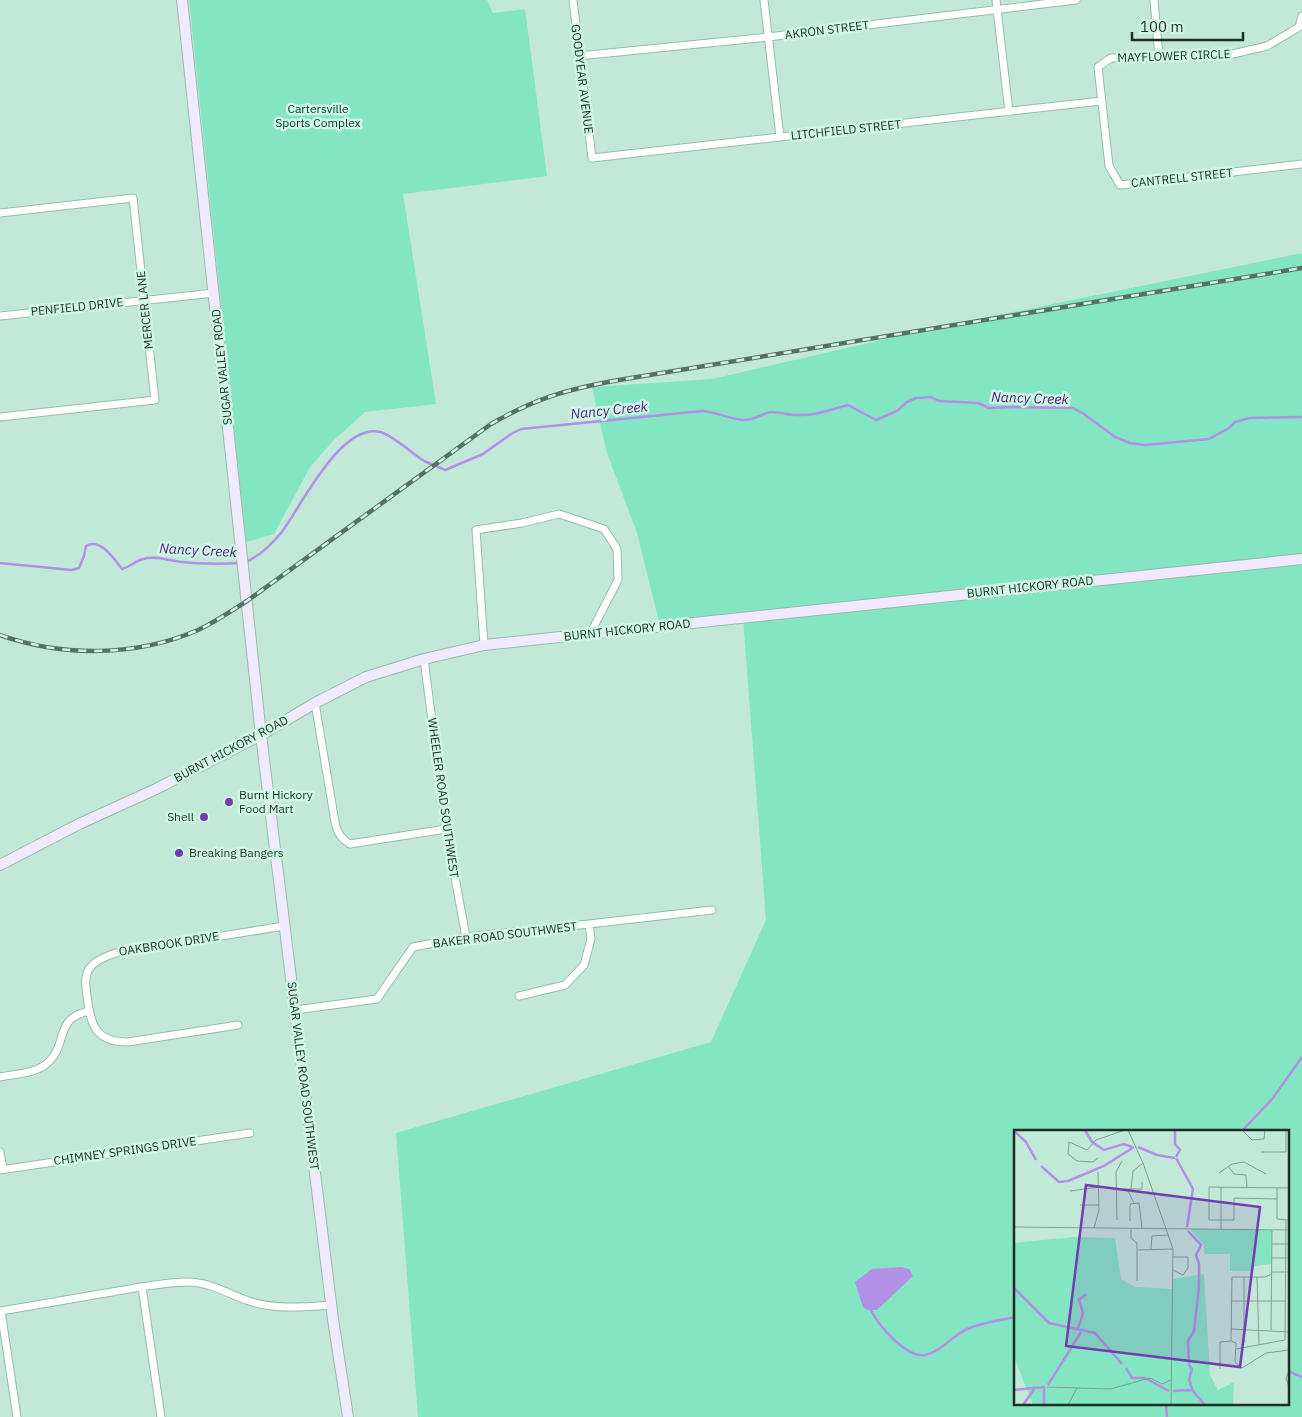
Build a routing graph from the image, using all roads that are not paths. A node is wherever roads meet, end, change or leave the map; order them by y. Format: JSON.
{"nodes":[{"id":1,"x":182,"y":0,"type":"edge"},
{"id":2,"x":573,"y":0,"type":"edge"},
{"id":3,"x":764,"y":0,"type":"edge"},
{"id":4,"x":996,"y":0,"type":"edge"},
{"id":5,"x":1076,"y":0,"type":"edge"},
{"id":6,"x":1154,"y":0,"type":"edge"},
{"id":7,"x":997,"y":9,"type":"junction"},
{"id":8,"x":1302,"y":20,"type":"edge"},
{"id":9,"x":768,"y":37,"type":"junction"},
{"id":10,"x":578,"y":56,"type":"junction"},
{"id":11,"x":1159,"y":57,"type":"junction"},
{"id":12,"x":1100,"y":101,"type":"junction"},
{"id":13,"x":1009,"y":112,"type":"junction"},
{"id":14,"x":780,"y":137,"type":"junction"},
{"id":15,"x":592,"y":158,"type":"joint"},
{"id":16,"x":1302,"y":164,"type":"edge"},
{"id":17,"x":0,"y":213,"type":"edge"},
{"id":18,"x":214,"y":294,"type":"junction"},
{"id":19,"x":144,"y":300,"type":"junction"},
{"id":20,"x":0,"y":316,"type":"edge"},
{"id":21,"x":0,"y":417,"type":"edge"},
{"id":22,"x":1302,"y":559,"type":"edge"},
{"id":23,"x":590,"y":634,"type":"junction"},
{"id":24,"x":484,"y":645,"type":"junction"},
{"id":25,"x":424,"y":659,"type":"junction"},
{"id":26,"x":315,"y":703,"type":"junction"},
{"id":27,"x":261,"y":735,"type":"junction"},
{"id":28,"x":446,"y":829,"type":"junction"},
{"id":29,"x":0,"y":865,"type":"edge"},
{"id":30,"x":712,"y":910,"type":"dead end"},
{"id":31,"x":589,"y":924,"type":"junction"},
{"id":32,"x":284,"y":926,"type":"junction"},
{"id":33,"x":466,"y":937,"type":"junction"},
{"id":34,"x":519,"y":996,"type":"dead end"},
{"id":35,"x":296,"y":1010,"type":"junction"},
{"id":36,"x":90,"y":1011,"type":"junction"},
{"id":37,"x":238,"y":1025,"type":"dead end"},
{"id":38,"x":0,"y":1077,"type":"edge"},
{"id":39,"x":250,"y":1133,"type":"dead end"},
{"id":40,"x":0,"y":1152,"type":"edge"},
{"id":41,"x":1,"y":1170,"type":"edge"},
{"id":42,"x":142,"y":1287,"type":"junction"},
{"id":43,"x":332,"y":1305,"type":"junction"},
{"id":44,"x":1,"y":1311,"type":"edge"},
{"id":45,"x":17,"y":1417,"type":"edge"},
{"id":46,"x":161,"y":1417,"type":"edge"},
{"id":47,"x":348,"y":1417,"type":"edge"}],
"edges":[{"from":1,"to":18,"type":"street","name":"SUGAR VALLEY ROAD"},
{"from":2,"to":10,"type":"street","name":"GOODYEAR AVENUE"},
{"from":3,"to":9,"type":"street"},
{"from":4,"to":7,"type":"street"},
{"from":5,"to":7,"type":"street","name":"AKRON STREET"},
{"from":6,"to":11,"type":"street"},
{"from":7,"to":9,"type":"street","name":"AKRON STREET"},
{"from":7,"to":13,"type":"street"},
{"from":8,"to":11,"type":"street","name":"MAYFLOWER CIRCLE"},
{"from":9,"to":10,"type":"street","name":"AKRON STREET"},
{"from":9,"to":14,"type":"street"},
{"from":10,"to":15,"type":"street","name":"GOODYEAR AVENUE"},
{"from":11,"to":12,"type":"street","name":"MAYFLOWER CIRCLE"},
{"from":12,"to":13,"type":"street","name":"LITCHFIELD STREET"},
{"from":12,"to":16,"type":"street","name":"CANTRELL STREET"},
{"from":13,"to":14,"type":"street","name":"LITCHFIELD STREET"},
{"from":14,"to":15,"type":"street","name":"LITCHFIELD STREET"},
{"from":17,"to":19,"type":"street","name":"MERCER LANE"},
{"from":18,"to":19,"type":"street","name":"PENFIELD DRIVE"},
{"from":18,"to":27,"type":"street","name":"SUGAR VALLEY ROAD"},
{"from":19,"to":20,"type":"street","name":"PENFIELD DRIVE"},
{"from":19,"to":21,"type":"street","name":"MERCER LANE"},
{"from":22,"to":23,"type":"street","name":"BURNT HICKORY ROAD"},
{"from":23,"to":24,"type":"street","name":"BURNT HICKORY ROAD"},
{"from":23,"to":24,"type":"street"},
{"from":24,"to":25,"type":"street","name":"BURNT HICKORY ROAD"},
{"from":25,"to":26,"type":"street","name":"BURNT HICKORY ROAD"},
{"from":25,"to":28,"type":"street","name":"WHEELER ROAD SOUTHWEST"},
{"from":26,"to":27,"type":"street","name":"BURNT HICKORY ROAD"},
{"from":26,"to":28,"type":"street"},
{"from":27,"to":29,"type":"street","name":"BURNT HICKORY ROAD"},
{"from":27,"to":32,"type":"street","name":"SUGAR VALLEY ROAD SOUTHWEST"},
{"from":28,"to":33,"type":"street","name":"WHEELER ROAD SOUTHWEST"},
{"from":30,"to":31,"type":"street","name":"BAKER ROAD SOUTHWEST"},
{"from":31,"to":33,"type":"street","name":"BAKER ROAD SOUTHWEST"},
{"from":31,"to":34,"type":"street"},
{"from":32,"to":35,"type":"street","name":"SUGAR VALLEY ROAD SOUTHWEST"},
{"from":32,"to":36,"type":"street","name":"OAKBROOK DRIVE"},
{"from":33,"to":35,"type":"street","name":"BAKER ROAD SOUTHWEST"},
{"from":35,"to":43,"type":"street","name":"SUGAR VALLEY ROAD SOUTHWEST"},
{"from":36,"to":37,"type":"street","name":"OAKBROOK DRIVE"},
{"from":36,"to":38,"type":"street"},
{"from":39,"to":41,"type":"street","name":"CHIMNEY SPRINGS DRIVE"},
{"from":40,"to":41,"type":"street"},
{"from":42,"to":43,"type":"street"},
{"from":42,"to":44,"type":"street"},
{"from":42,"to":46,"type":"street"},
{"from":43,"to":47,"type":"street","name":"SUGAR VALLEY ROAD SOUTHWEST"},
{"from":44,"to":45,"type":"street"}]}
